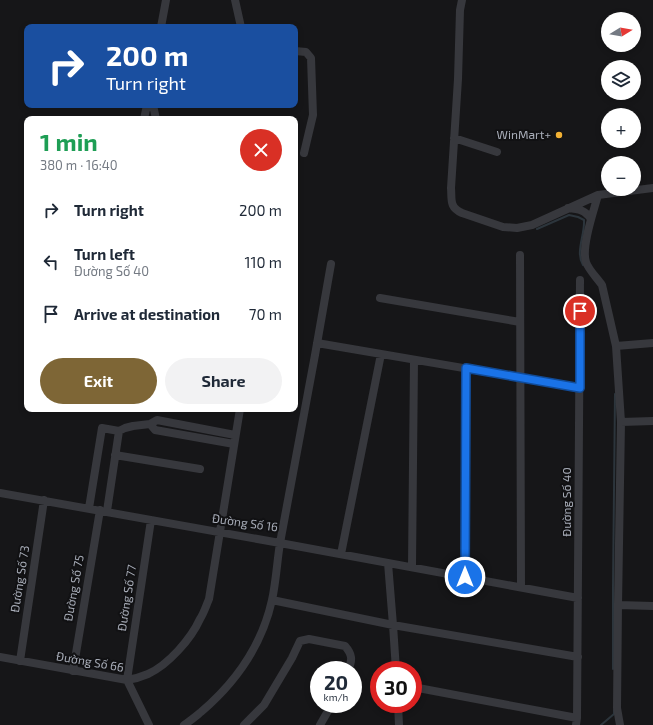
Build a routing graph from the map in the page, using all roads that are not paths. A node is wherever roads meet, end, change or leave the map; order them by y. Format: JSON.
{"nodes":[{"id":1,"x":166,"y":0,"type":"edge"},
{"id":2,"x":235,"y":0,"type":"edge"},
{"id":3,"x":462,"y":0,"type":"edge"},
{"id":4,"x":162,"y":24,"type":"edge"},
{"id":5,"x":240,"y":24,"type":"edge"},
{"id":6,"x":298,"y":51,"type":"edge"},
{"id":7,"x":454,"y":138,"type":"junction"},
{"id":8,"x":497,"y":152,"type":"dead end"},
{"id":9,"x":304,"y":153,"type":"dead end"},
{"id":10,"x":653,"y":188,"type":"edge"},
{"id":11,"x":598,"y":195,"type":"junction"},
{"id":12,"x":568,"y":208,"type":"junction"},
{"id":13,"x":591,"y":220,"type":"junction"},
{"id":14,"x":520,"y":254,"type":"dead end"},
{"id":15,"x":331,"y":264,"type":"dead end"},
{"id":16,"x":580,"y":280,"type":"dead end"},
{"id":17,"x":380,"y":298,"type":"dead end"},
{"id":18,"x":520,"y":322,"type":"junction"},
{"id":19,"x":317,"y":343,"type":"junction"},
{"id":20,"x":653,"y":343,"type":"edge"},
{"id":21,"x":616,"y":346,"type":"junction"},
{"id":22,"x":381,"y":354,"type":"junction"},
{"id":23,"x":414,"y":360,"type":"junction"},
{"id":24,"x":466,"y":368,"type":"junction"},
{"id":25,"x":521,"y":378,"type":"junction"},
{"id":26,"x":580,"y":388,"type":"junction"},
{"id":27,"x":240,"y":412,"type":"edge"},
{"id":28,"x":653,"y":421,"type":"edge"},
{"id":29,"x":620,"y":422,"type":"junction"},
{"id":30,"x":150,"y":424,"type":"junction"},
{"id":31,"x":119,"y":431,"type":"junction"},
{"id":32,"x":236,"y":435,"type":"junction"},
{"id":33,"x":234,"y":444,"type":"junction"},
{"id":34,"x":115,"y":455,"type":"junction"},
{"id":35,"x":200,"y":469,"type":"dead end"},
{"id":36,"x":0,"y":493,"type":"edge"},
{"id":37,"x":44,"y":500,"type":"junction"},
{"id":38,"x":89,"y":508,"type":"junction"},
{"id":39,"x":103,"y":511,"type":"junction"},
{"id":40,"x":151,"y":520,"type":"junction"},
{"id":41,"x":220,"y":533,"type":"junction"},
{"id":42,"x":280,"y":543,"type":"junction"},
{"id":43,"x":341,"y":554,"type":"junction"},
{"id":44,"x":388,"y":563,"type":"junction"},
{"id":45,"x":412,"y":567,"type":"junction"},
{"id":46,"x":465,"y":577,"type":"junction"},
{"id":47,"x":521,"y":587,"type":"junction"},
{"id":48,"x":578,"y":598,"type":"junction"},
{"id":49,"x":272,"y":600,"type":"junction"},
{"id":50,"x":618,"y":605,"type":"junction"},
{"id":51,"x":653,"y":606,"type":"edge"},
{"id":52,"x":394,"y":625,"type":"junction"},
{"id":53,"x":0,"y":658,"type":"edge"},
{"id":54,"x":578,"y":658,"type":"junction"},
{"id":55,"x":20,"y":661,"type":"junction"},
{"id":56,"x":351,"y":661,"type":"edge"},
{"id":57,"x":396,"y":661,"type":"edge"},
{"id":58,"x":73,"y":671,"type":"junction"},
{"id":59,"x":127,"y":680,"type":"junction"},
{"id":60,"x":422,"y":689,"type":"edge"},
{"id":61,"x":327,"y":713,"type":"edge"},
{"id":62,"x":398,"y":713,"type":"edge"},
{"id":63,"x":576,"y":722,"type":"edge"},
{"id":64,"x":149,"y":725,"type":"edge"},
{"id":65,"x":184,"y":725,"type":"edge"},
{"id":66,"x":244,"y":725,"type":"edge"},
{"id":67,"x":320,"y":725,"type":"edge"},
{"id":68,"x":399,"y":725,"type":"edge"},
{"id":69,"x":620,"y":725,"type":"edge"}],
"edges":[{"from":1,"to":4,"type":"street"},
{"from":2,"to":5,"type":"street"},
{"from":3,"to":7,"type":"street"},
{"from":6,"to":9,"type":"street"},
{"from":7,"to":8,"type":"street"},
{"from":7,"to":12,"type":"street"},
{"from":10,"to":11,"type":"street"},
{"from":11,"to":12,"type":"street"},
{"from":11,"to":13,"type":"street"},
{"from":12,"to":13,"type":"street"},
{"from":13,"to":21,"type":"street"},
{"from":14,"to":18,"type":"street"},
{"from":15,"to":19,"type":"street","name":"Đường Số 16"},
{"from":16,"to":26,"type":"street","name":"Đường Số 40"},
{"from":17,"to":18,"type":"street"},
{"from":18,"to":25,"type":"street"},
{"from":19,"to":22,"type":"street"},
{"from":19,"to":42,"type":"street","name":"Đường Số 16"},
{"from":20,"to":21,"type":"street"},
{"from":21,"to":29,"type":"street"},
{"from":22,"to":23,"type":"street"},
{"from":22,"to":43,"type":"street"},
{"from":23,"to":24,"type":"street"},
{"from":23,"to":45,"type":"street"},
{"from":24,"to":25,"type":"street"},
{"from":24,"to":46,"type":"street"},
{"from":25,"to":26,"type":"street"},
{"from":25,"to":47,"type":"street"},
{"from":26,"to":48,"type":"street","name":"Đường Số 40"},
{"from":27,"to":32,"type":"street"},
{"from":28,"to":29,"type":"street"},
{"from":29,"to":50,"type":"street"},
{"from":30,"to":31,"type":"street"},
{"from":30,"to":32,"type":"street"},
{"from":30,"to":33,"type":"street"},
{"from":31,"to":34,"type":"street","name":"Đường Số 75"},
{"from":31,"to":38,"type":"street"},
{"from":32,"to":33,"type":"street"},
{"from":33,"to":41,"type":"street"},
{"from":34,"to":35,"type":"street"},
{"from":34,"to":39,"type":"street","name":"Đường Số 75"},
{"from":36,"to":37,"type":"street","name":"Đường Số 16"},
{"from":37,"to":38,"type":"street","name":"Đường Số 16"},
{"from":37,"to":55,"type":"street","name":"Đường Số 73"},
{"from":38,"to":39,"type":"street","name":"Đường Số 16"},
{"from":39,"to":40,"type":"street","name":"Đường Số 16"},
{"from":39,"to":58,"type":"street","name":"Đường Số 75"},
{"from":40,"to":41,"type":"street","name":"Đường Số 16"},
{"from":40,"to":59,"type":"street","name":"Đường Số 77"},
{"from":41,"to":42,"type":"street","name":"Đường Số 16"},
{"from":41,"to":59,"type":"street"},
{"from":42,"to":43,"type":"street"},
{"from":42,"to":49,"type":"street"},
{"from":43,"to":44,"type":"street"},
{"from":44,"to":45,"type":"street"},
{"from":44,"to":52,"type":"street"},
{"from":45,"to":46,"type":"street"},
{"from":46,"to":47,"type":"street"},
{"from":47,"to":48,"type":"street"},
{"from":48,"to":54,"type":"street","name":"Đường Số 40"},
{"from":49,"to":52,"type":"street"},
{"from":49,"to":65,"type":"street"},
{"from":50,"to":51,"type":"street"},
{"from":50,"to":69,"type":"street"},
{"from":52,"to":54,"type":"street"},
{"from":52,"to":57,"type":"street"},
{"from":53,"to":55,"type":"street","name":"Đường Số 66"},
{"from":54,"to":63,"type":"street","name":"Đường Số 40"},
{"from":55,"to":58,"type":"street","name":"Đường Số 66"},
{"from":56,"to":66,"type":"street"},
{"from":58,"to":59,"type":"street","name":"Đường Số 66"},
{"from":59,"to":64,"type":"street","name":"Đường Số 66"},
{"from":60,"to":63,"type":"street"},
{"from":61,"to":67,"type":"street"},
{"from":62,"to":68,"type":"street"}]}
